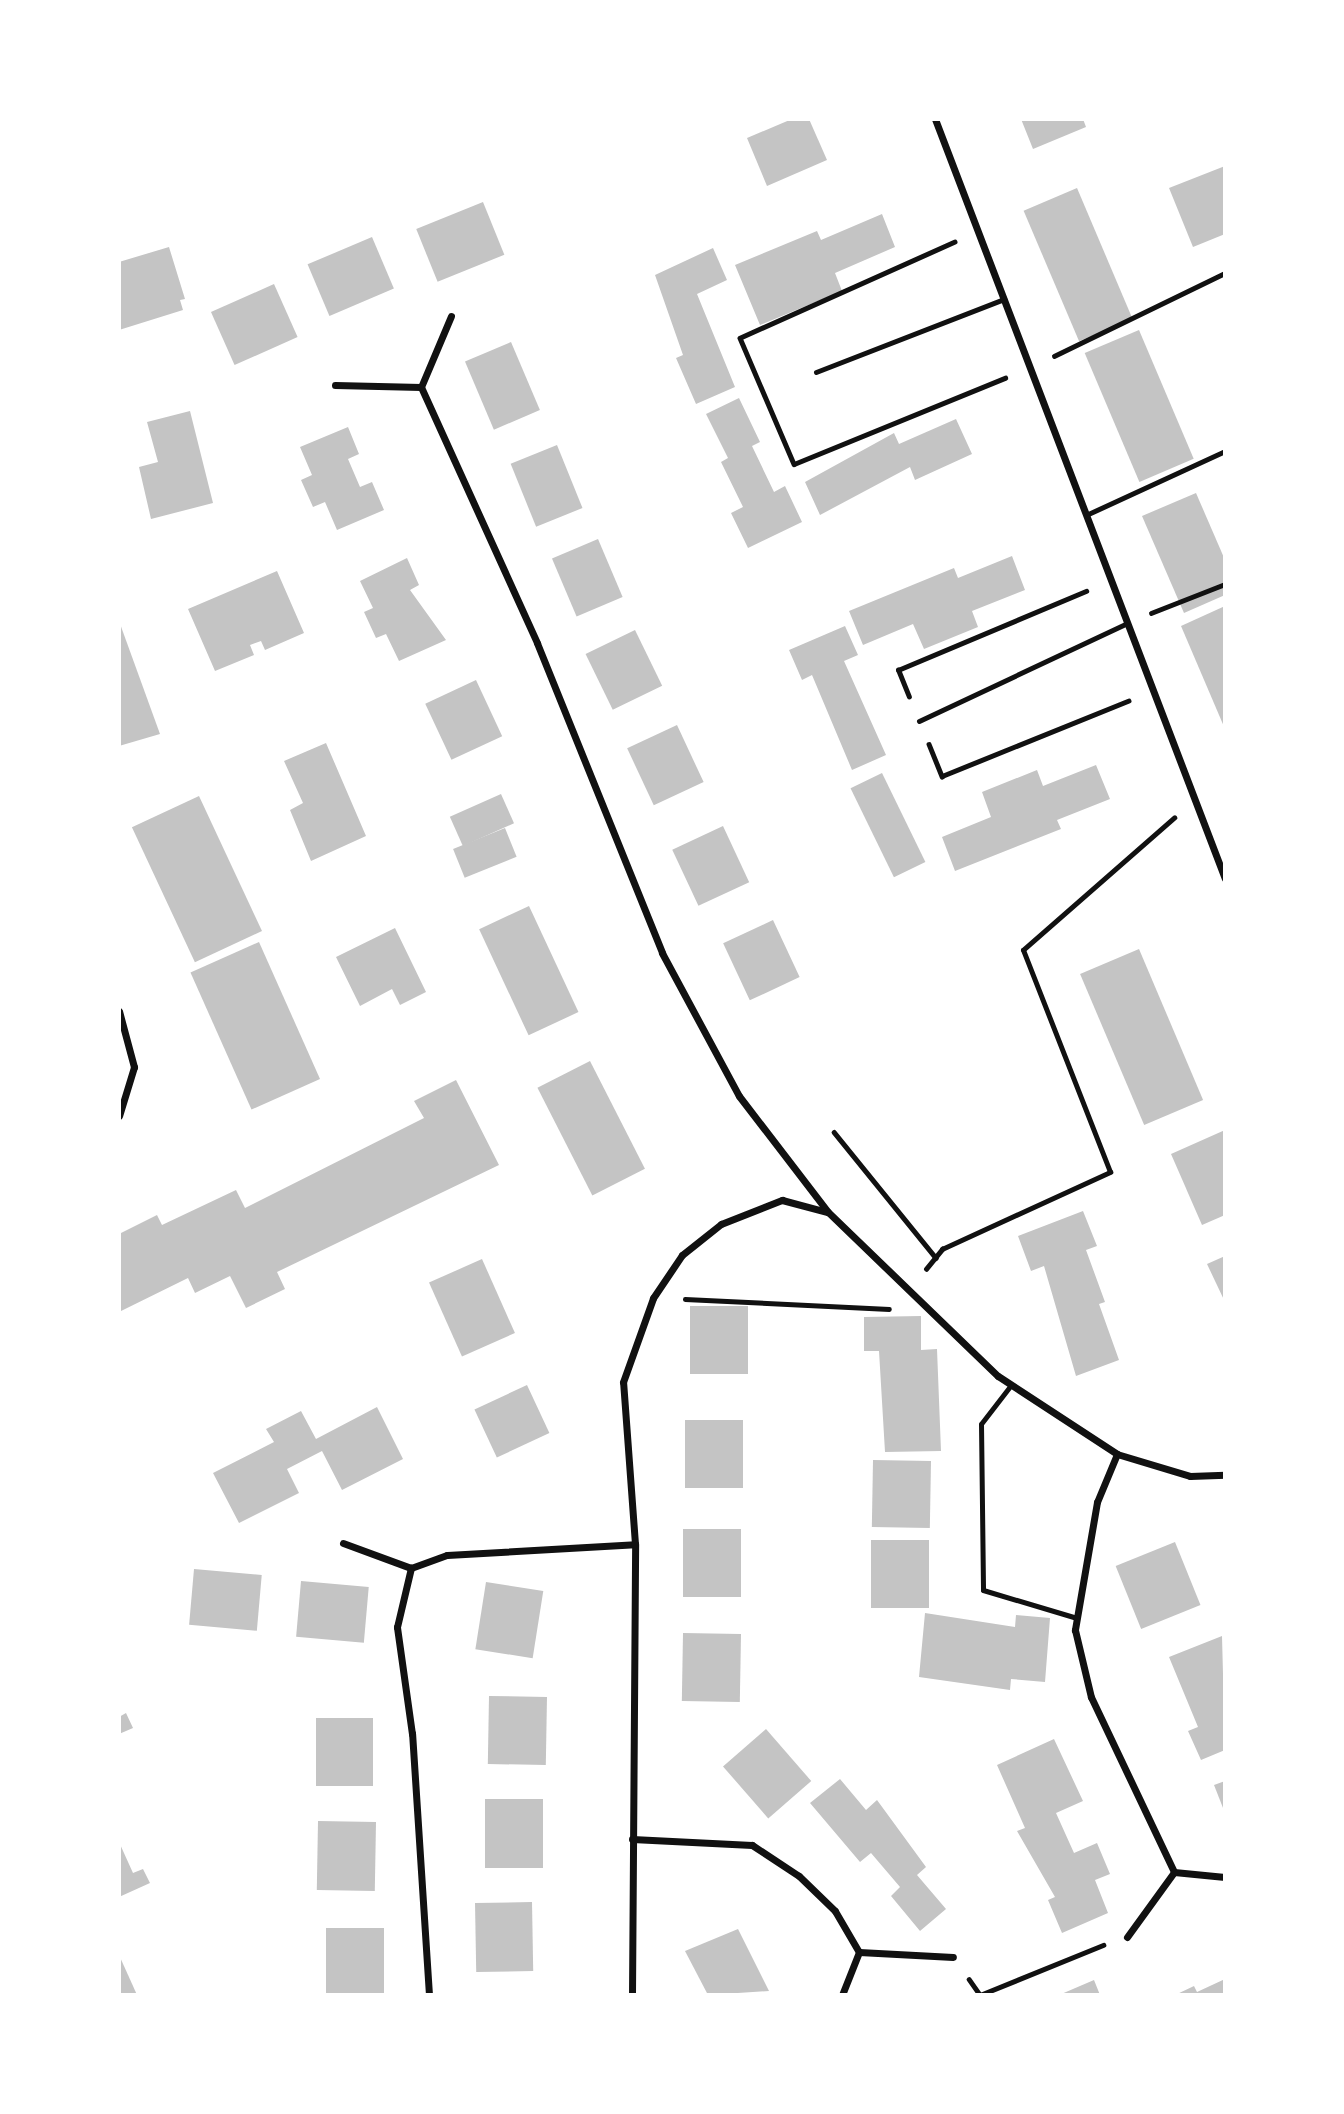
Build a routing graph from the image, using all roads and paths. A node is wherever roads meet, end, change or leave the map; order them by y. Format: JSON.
{"nodes":[{"id":1,"x":934,"y":119,"type":"edge"},
{"id":2,"x":1225,"y":273,"type":"edge"},
{"id":3,"x":1004,"y":299,"type":"junction"},
{"id":4,"x":451,"y":316,"type":"dead end"},
{"id":5,"x":1031,"y":367,"type":"junction"},
{"id":6,"x":816,"y":372,"type":"dead end"},
{"id":7,"x":335,"y":385,"type":"dead end"},
{"id":8,"x":421,"y":387,"type":"junction"},
{"id":9,"x":1225,"y":451,"type":"edge"},
{"id":10,"x":1086,"y":515,"type":"junction"},
{"id":11,"x":1225,"y":584,"type":"edge"},
{"id":12,"x":1125,"y":624,"type":"junction"},
{"id":13,"x":919,"y":721,"type":"dead end"},
{"id":14,"x":1193,"y":802,"type":"junction"},
{"id":15,"x":1225,"y":878,"type":"edge"},
{"id":16,"x":119,"y":1011,"type":"edge"},
{"id":17,"x":119,"y":1116,"type":"edge"},
{"id":18,"x":834,"y":1132,"type":"dead end"},
{"id":19,"x":828,"y":1212,"type":"junction"},
{"id":20,"x":936,"y":1258,"type":"junction"},
{"id":21,"x":905,"y":1292,"type":"junction"},
{"id":22,"x":653,"y":1298,"type":"junction"},
{"id":23,"x":929,"y":1311,"type":"junction"},
{"id":24,"x":1011,"y":1385,"type":"junction"},
{"id":25,"x":1117,"y":1454,"type":"junction"},
{"id":26,"x":1225,"y":1475,"type":"edge"},
{"id":27,"x":343,"y":1544,"type":"dead end"},
{"id":28,"x":635,"y":1544,"type":"junction"},
{"id":29,"x":411,"y":1568,"type":"junction"},
{"id":30,"x":1077,"y":1618,"type":"junction"},
{"id":31,"x":632,"y":1839,"type":"junction"},
{"id":32,"x":1174,"y":1872,"type":"junction"},
{"id":33,"x":1225,"y":1877,"type":"edge"},
{"id":34,"x":1127,"y":1937,"type":"joint"},
{"id":35,"x":859,"y":1952,"type":"junction"},
{"id":36,"x":953,"y":1957,"type":"joint"},
{"id":37,"x":429,"y":1995,"type":"edge"},
{"id":38,"x":632,"y":1995,"type":"edge"},
{"id":39,"x":842,"y":1995,"type":"edge"}],
"edges":[{"from":1,"to":3,"type":"street"},
{"from":2,"to":5,"type":"path"},
{"from":3,"to":5,"type":"street"},
{"from":3,"to":6,"type":"lane"},
{"from":4,"to":8,"type":"street"},
{"from":5,"to":10,"type":"street"},
{"from":7,"to":8,"type":"street"},
{"from":8,"to":19,"type":"street"},
{"from":9,"to":10,"type":"lane"},
{"from":10,"to":12,"type":"street"},
{"from":11,"to":12,"type":"path"},
{"from":12,"to":13,"type":"lane"},
{"from":12,"to":14,"type":"street"},
{"from":14,"to":15,"type":"street"},
{"from":14,"to":20,"type":"path"},
{"from":16,"to":17,"type":"street"},
{"from":18,"to":20,"type":"path"},
{"from":19,"to":21,"type":"street"},
{"from":19,"to":22,"type":"street"},
{"from":20,"to":21,"type":"path"},
{"from":21,"to":23,"type":"street"},
{"from":22,"to":23,"type":"path"},
{"from":22,"to":28,"type":"street"},
{"from":23,"to":24,"type":"street"},
{"from":24,"to":25,"type":"street"},
{"from":24,"to":30,"type":"lane"},
{"from":25,"to":26,"type":"street"},
{"from":25,"to":30,"type":"street"},
{"from":27,"to":29,"type":"street"},
{"from":28,"to":29,"type":"street"},
{"from":28,"to":31,"type":"street"},
{"from":29,"to":37,"type":"street"},
{"from":30,"to":32,"type":"street"},
{"from":31,"to":35,"type":"street"},
{"from":31,"to":38,"type":"street"},
{"from":32,"to":33,"type":"street"},
{"from":32,"to":34,"type":"street"},
{"from":34,"to":36,"type":"path"},
{"from":35,"to":36,"type":"street"},
{"from":35,"to":39,"type":"street"}]}
